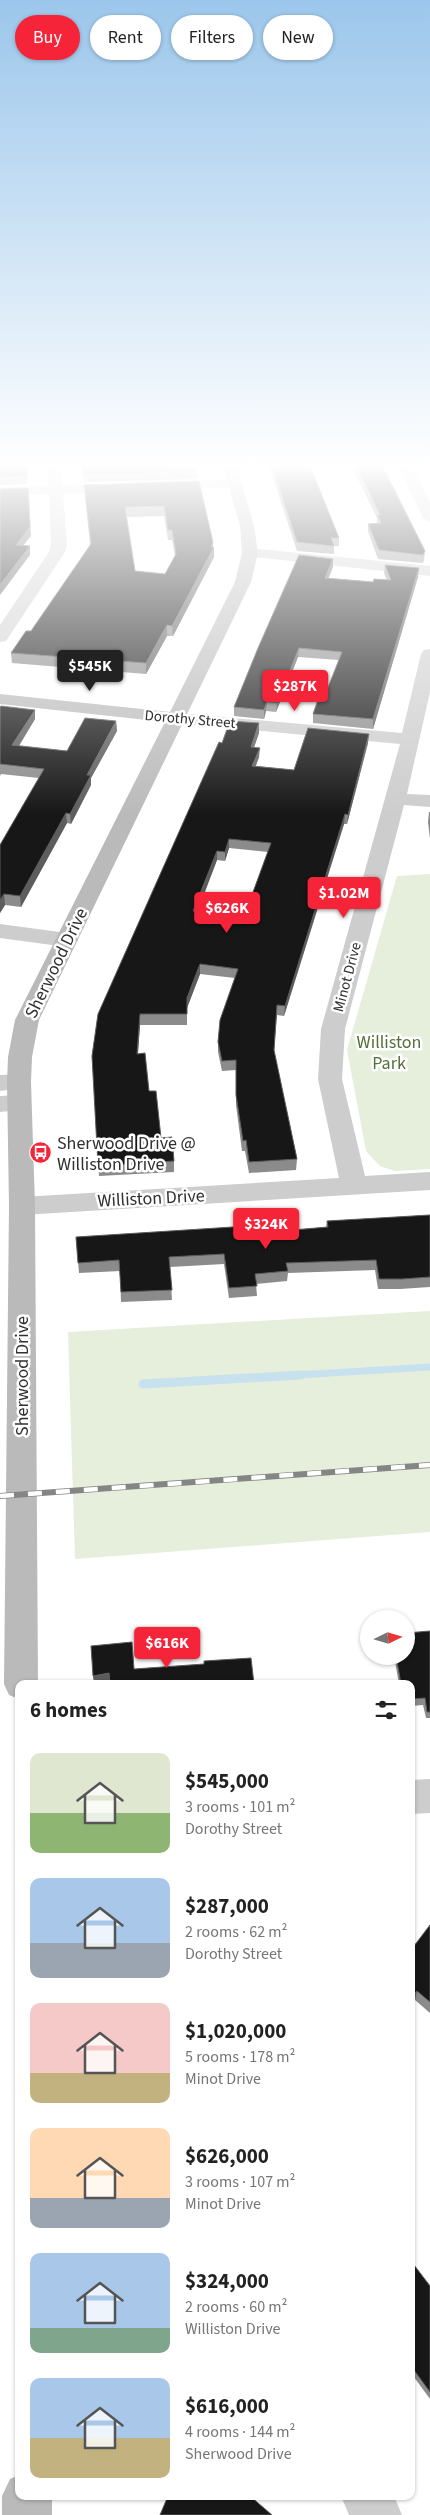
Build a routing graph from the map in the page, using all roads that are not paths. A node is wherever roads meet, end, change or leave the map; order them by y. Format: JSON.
{"nodes":[{"id":1,"x":34,"y":580,"type":"edge"},
{"id":2,"x":243,"y":580,"type":"edge"},
{"id":3,"x":8,"y":613,"type":"edge"},
{"id":4,"x":0,"y":637,"type":"edge"},
{"id":5,"x":430,"y":654,"type":"edge"},
{"id":6,"x":0,"y":699,"type":"edge"},
{"id":7,"x":177,"y":718,"type":"junction"},
{"id":8,"x":410,"y":739,"type":"junction"},
{"id":9,"x":396,"y":799,"type":"junction"},
{"id":10,"x":430,"y":801,"type":"edge"},
{"id":11,"x":0,"y":931,"type":"edge"},
{"id":12,"x":67,"y":940,"type":"junction"},
{"id":13,"x":9,"y":1093,"type":"edge"},
{"id":14,"x":430,"y":1182,"type":"edge"},
{"id":15,"x":354,"y":1185,"type":"junction"},
{"id":16,"x":22,"y":1206,"type":"junction"},
{"id":17,"x":21,"y":1680,"type":"edge"},
{"id":18,"x":430,"y":1796,"type":"edge"},
{"id":19,"x":415,"y":1797,"type":"edge"},
{"id":20,"x":27,"y":2500,"type":"edge"},
{"id":21,"x":368,"y":2500,"type":"edge"},
{"id":22,"x":27,"y":2515,"type":"edge"},
{"id":23,"x":377,"y":2515,"type":"edge"}],
"edges":[{"from":1,"to":3,"type":"street"},
{"from":2,"to":7,"type":"street","name":"Sherwood Drive"},
{"from":3,"to":4,"type":"street"},
{"from":5,"to":8,"type":"street","name":"Minot Drive"},
{"from":6,"to":7,"type":"street","name":"Dorothy Street"},
{"from":7,"to":8,"type":"street","name":"Dorothy Street"},
{"from":7,"to":12,"type":"street","name":"Sherwood Drive"},
{"from":8,"to":9,"type":"street","name":"Minot Drive"},
{"from":9,"to":10,"type":"street"},
{"from":9,"to":15,"type":"street","name":"Minot Drive"},
{"from":11,"to":12,"type":"street"},
{"from":12,"to":13,"type":"street","name":"Sherwood Drive"},
{"from":13,"to":16,"type":"street","name":"Sherwood Drive"},
{"from":14,"to":15,"type":"street","name":"Williston Drive"},
{"from":15,"to":16,"type":"street","name":"Williston Drive"},
{"from":16,"to":17,"type":"street","name":"Sherwood Drive"},
{"from":18,"to":19,"type":"street"},
{"from":20,"to":22,"type":"street"},
{"from":21,"to":23,"type":"street"}]}
